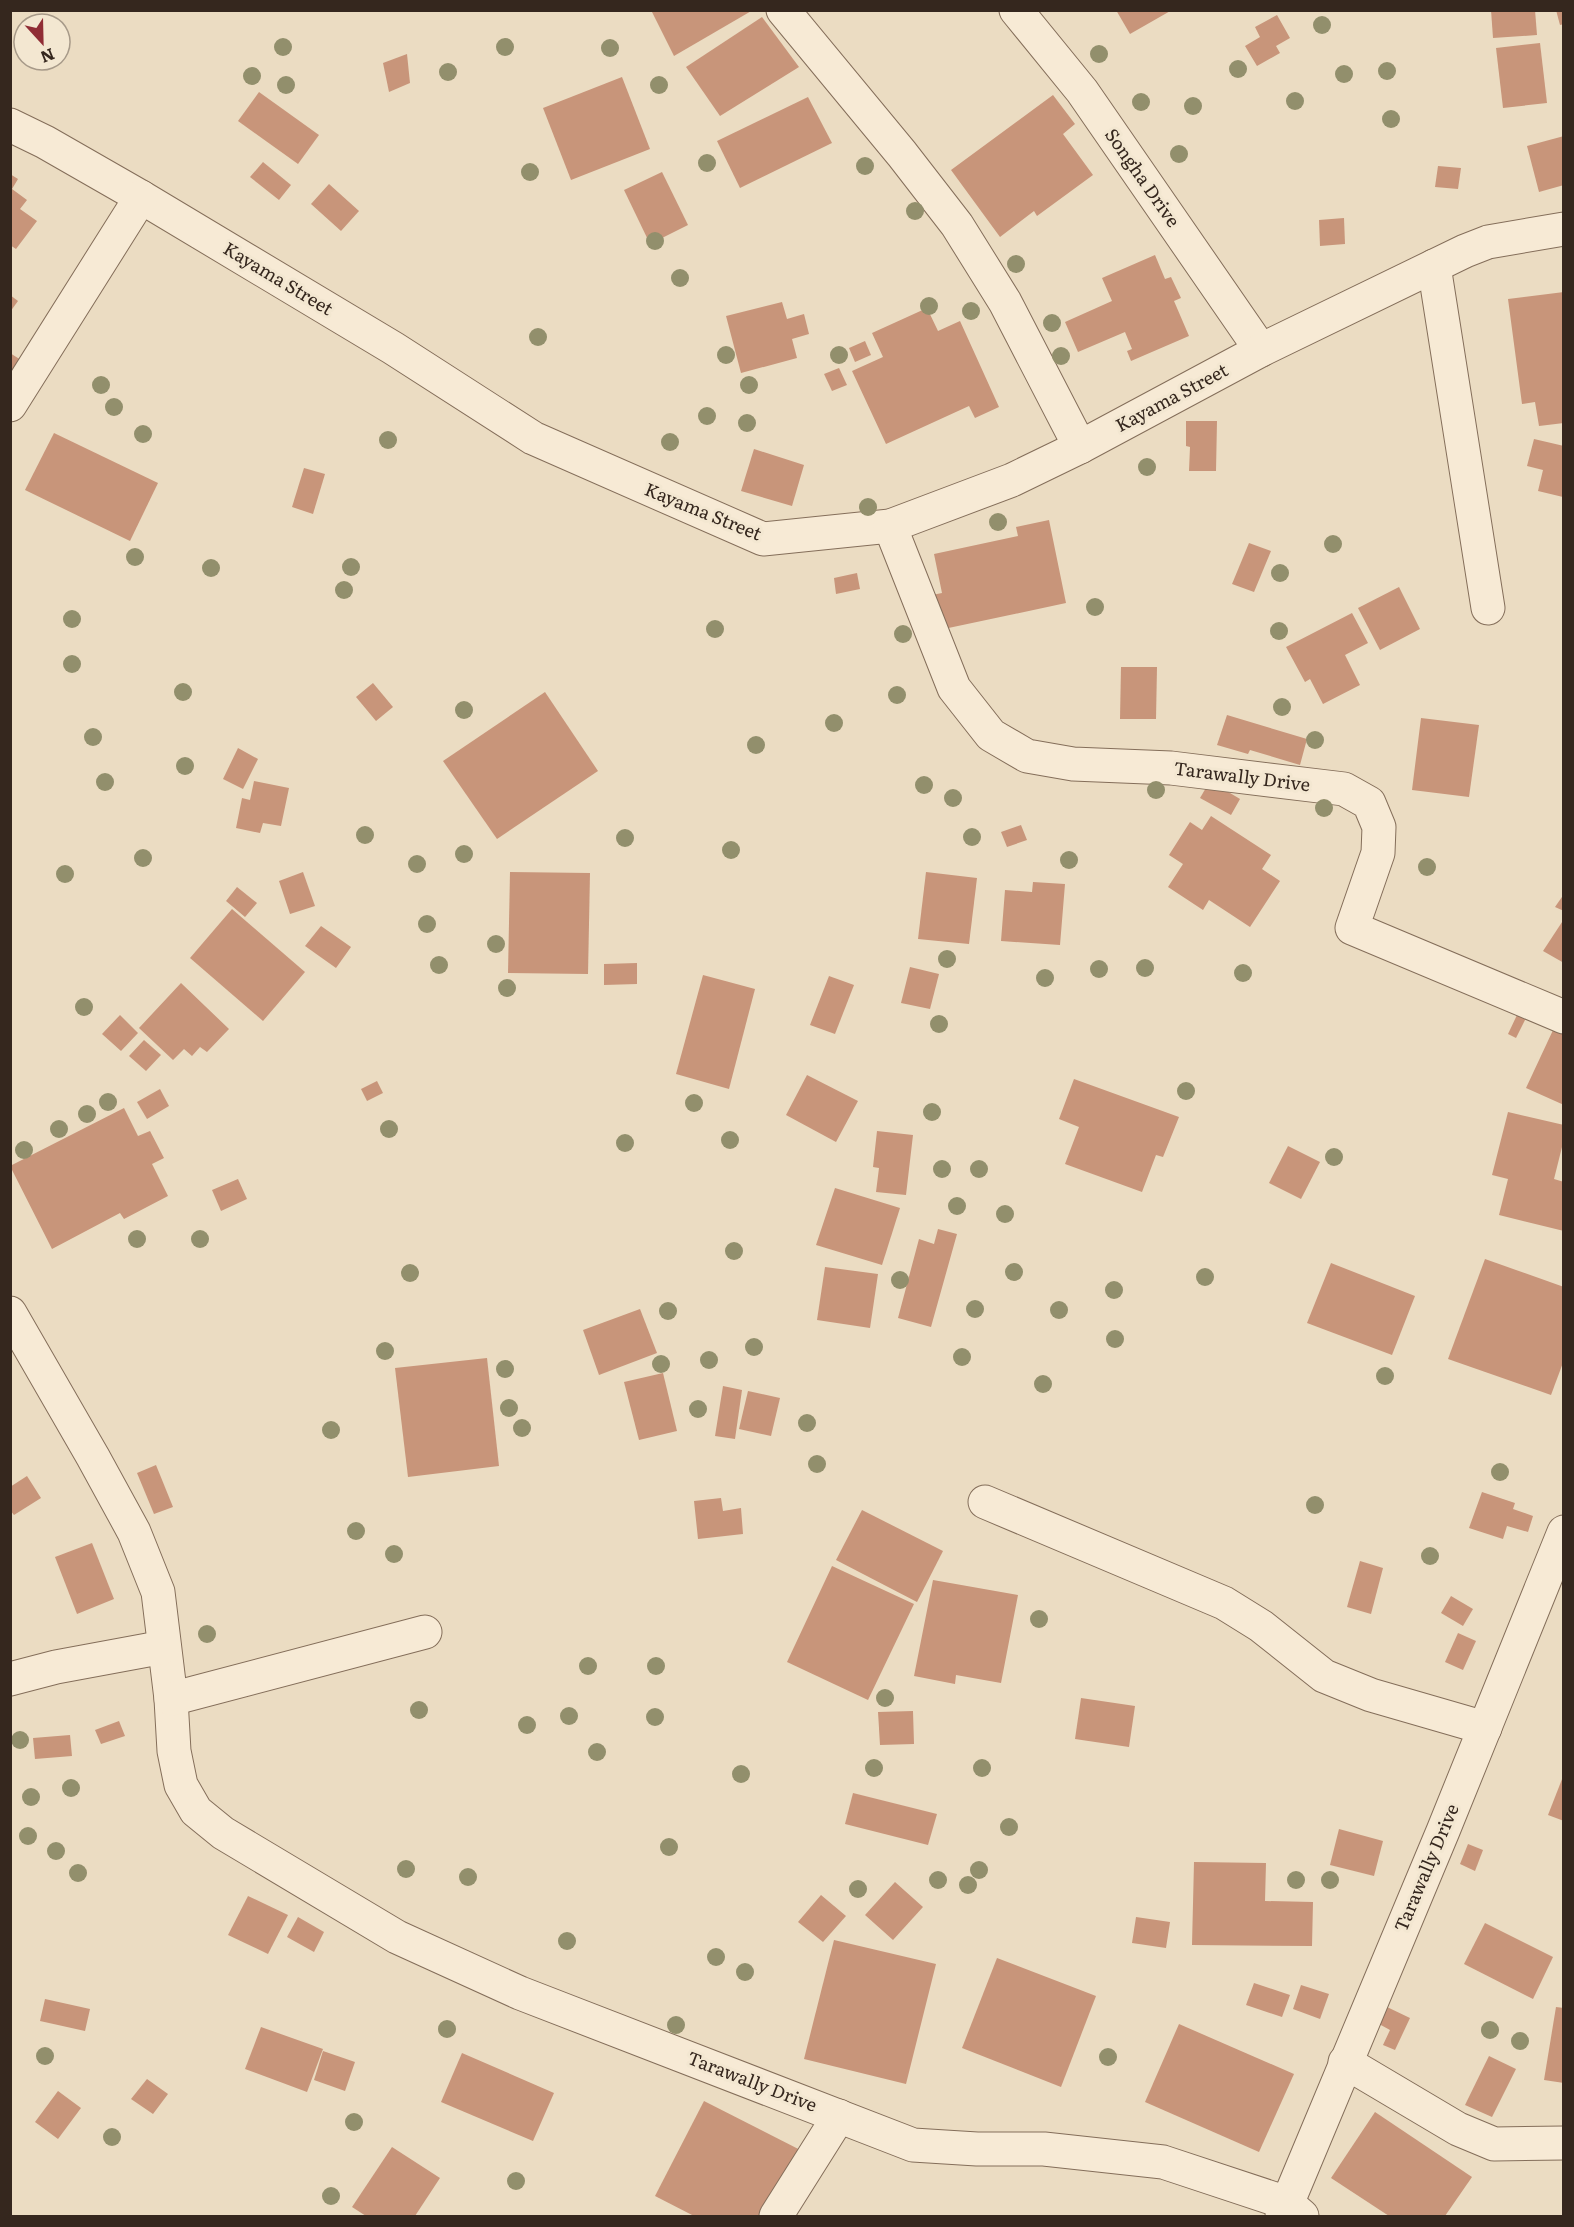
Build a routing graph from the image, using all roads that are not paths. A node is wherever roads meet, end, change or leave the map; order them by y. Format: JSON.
{"nodes":[{"id":1,"x":783,"y":10,"type":"edge"},
{"id":2,"x":1016,"y":10,"type":"edge"},
{"id":3,"x":10,"y":125,"type":"edge"},
{"id":4,"x":141,"y":197,"type":"junction"},
{"id":5,"x":1563,"y":229,"type":"edge"},
{"id":6,"x":1434,"y":266,"type":"junction"},
{"id":7,"x":1261,"y":350,"type":"junction"},
{"id":8,"x":10,"y":405,"type":"edge"},
{"id":9,"x":1080,"y":447,"type":"junction"},
{"id":10,"x":891,"y":526,"type":"junction"},
{"id":11,"x":1488,"y":608,"type":"dead end"},
{"id":12,"x":1563,"y":1017,"type":"edge"},
{"id":13,"x":10,"y":1313,"type":"edge"},
{"id":14,"x":985,"y":1502,"type":"dead end"},
{"id":15,"x":1563,"y":1532,"type":"edge"},
{"id":16,"x":425,"y":1632,"type":"dead end"},
{"id":17,"x":164,"y":1647,"type":"junction"},
{"id":18,"x":10,"y":1679,"type":"edge"},
{"id":19,"x":171,"y":1699,"type":"junction"},
{"id":20,"x":1485,"y":1728,"type":"junction"},
{"id":21,"x":1345,"y":2062,"type":"junction"},
{"id":22,"x":839,"y":2116,"type":"junction"},
{"id":23,"x":1563,"y":2143,"type":"edge"},
{"id":24,"x":1290,"y":2212,"type":"edge"},
{"id":25,"x":776,"y":2217,"type":"edge"}],
"edges":[{"from":1,"to":9,"type":"street"},
{"from":2,"to":7,"type":"street","name":"Songha Drive"},
{"from":3,"to":4,"type":"street","name":"Kayama Street"},
{"from":4,"to":8,"type":"street"},
{"from":4,"to":10,"type":"street","name":"Kayama Street"},
{"from":5,"to":6,"type":"street","name":"Kayama Street"},
{"from":6,"to":7,"type":"street","name":"Kayama Street"},
{"from":6,"to":11,"type":"street"},
{"from":7,"to":9,"type":"street","name":"Kayama Street"},
{"from":9,"to":10,"type":"street","name":"Kayama Street"},
{"from":10,"to":12,"type":"street","name":"Tarawally Drive"},
{"from":13,"to":17,"type":"street","name":"Tarawally Drive"},
{"from":14,"to":20,"type":"street"},
{"from":15,"to":20,"type":"street","name":"Tarawally Drive"},
{"from":16,"to":19,"type":"street"},
{"from":17,"to":18,"type":"street"},
{"from":17,"to":19,"type":"street","name":"Tarawally Drive"},
{"from":19,"to":22,"type":"street","name":"Tarawally Drive"},
{"from":20,"to":21,"type":"street","name":"Tarawally Drive"},
{"from":21,"to":23,"type":"street"},
{"from":21,"to":24,"type":"street","name":"Tarawally Drive"},
{"from":22,"to":24,"type":"street","name":"Tarawally Drive"},
{"from":22,"to":25,"type":"street"}]}
